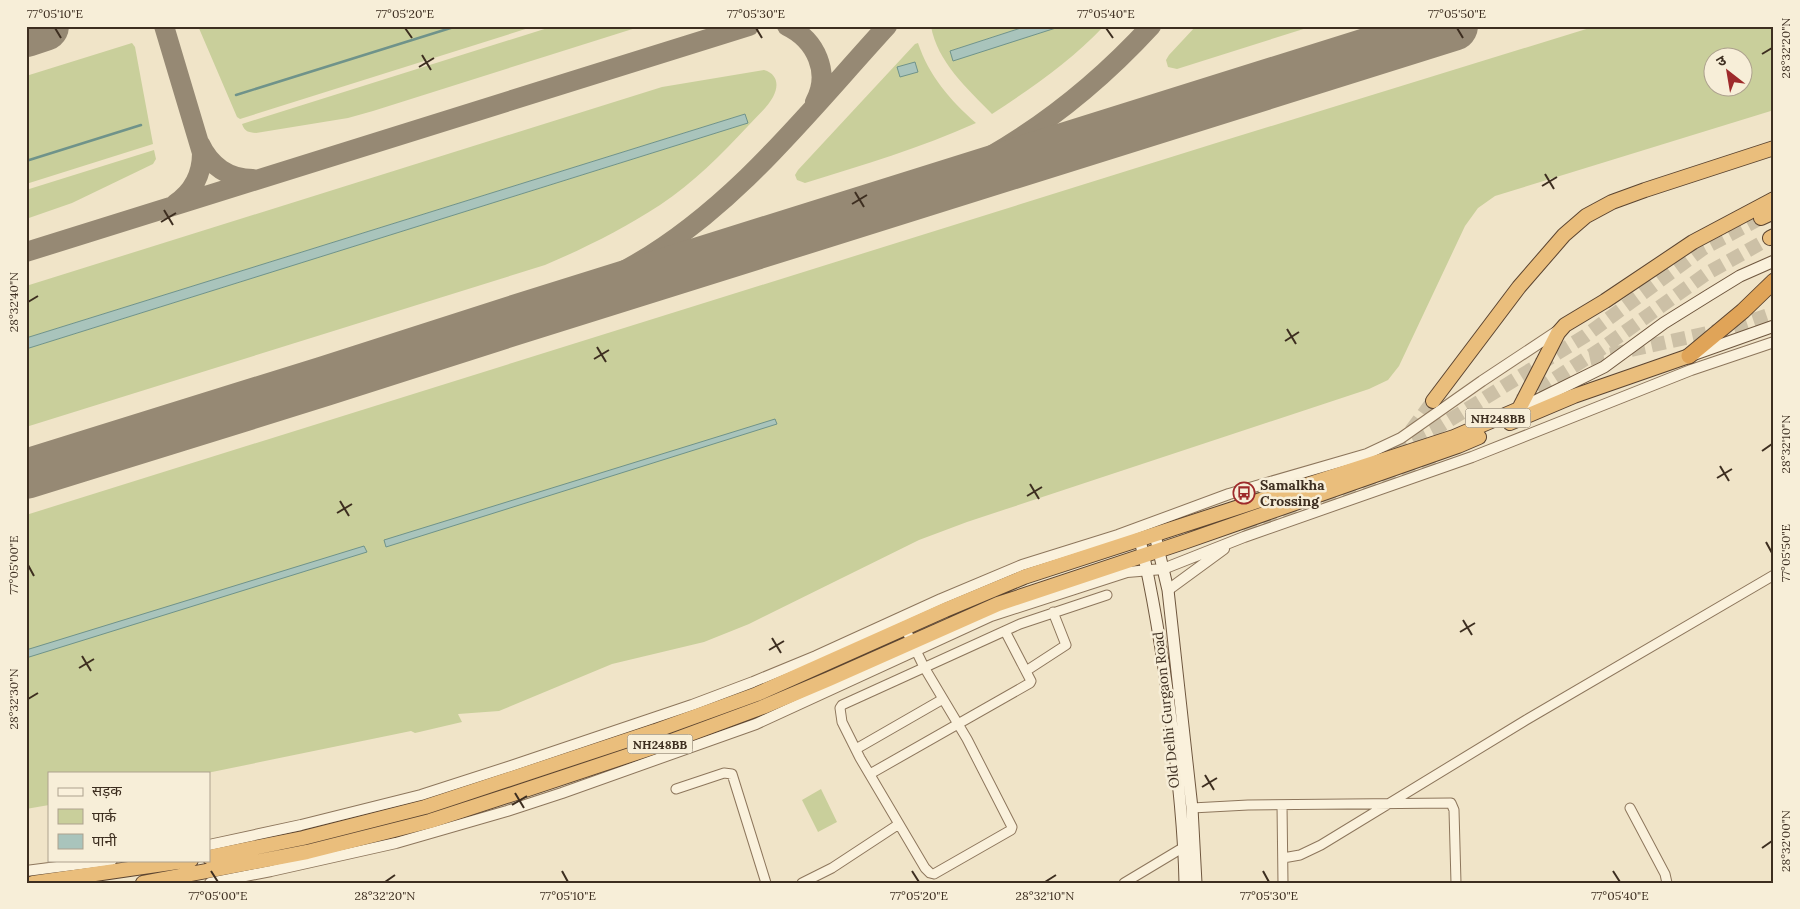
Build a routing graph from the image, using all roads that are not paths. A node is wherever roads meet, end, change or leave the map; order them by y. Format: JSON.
{"nodes":[{"id":1,"x":1774,"y":148,"type":"edge"},
{"id":2,"x":1774,"y":199,"type":"edge"},
{"id":3,"x":1774,"y":212,"type":"edge"},
{"id":4,"x":1761,"y":218,"type":"tunnel mouth"},
{"id":5,"x":1774,"y":261,"type":"edge"},
{"id":6,"x":1774,"y":281,"type":"edge"},
{"id":7,"x":1774,"y":326,"type":"edge"},
{"id":8,"x":1562,"y":329,"type":"junction"},
{"id":9,"x":1774,"y":342,"type":"edge"},
{"id":10,"x":1689,"y":356,"type":"junction"},
{"id":11,"x":1433,"y":401,"type":"tunnel mouth"},
{"id":12,"x":1519,"y":409,"type":"junction"},
{"id":13,"x":1155,"y":535,"type":"junction"},
{"id":14,"x":1244,"y":537,"type":"junction"},
{"id":15,"x":1140,"y":540,"type":"junction"},
{"id":16,"x":1159,"y":550,"type":"junction"},
{"id":17,"x":1144,"y":555,"type":"junction"},
{"id":18,"x":1163,"y":568,"type":"junction"},
{"id":19,"x":1148,"y":570,"type":"junction"},
{"id":20,"x":1774,"y":574,"type":"edge"},
{"id":21,"x":1168,"y":590,"type":"junction"},
{"id":22,"x":1107,"y":595,"type":"dead end"},
{"id":23,"x":1053,"y":612,"type":"junction"},
{"id":24,"x":904,"y":628,"type":"junction"},
{"id":25,"x":1005,"y":631,"type":"junction"},
{"id":26,"x":913,"y":646,"type":"junction"},
{"id":27,"x":924,"y":667,"type":"junction"},
{"id":28,"x":1026,"y":671,"type":"junction"},
{"id":29,"x":943,"y":699,"type":"junction"},
{"id":30,"x":958,"y":723,"type":"junction"},
{"id":31,"x":856,"y":749,"type":"junction"},
{"id":32,"x":870,"y":774,"type":"junction"},
{"id":33,"x":676,"y":789,"type":"dead end"},
{"id":34,"x":1387,"y":804,"type":"junction"},
{"id":35,"x":1282,"y":805,"type":"junction"},
{"id":36,"x":1192,"y":808,"type":"junction"},
{"id":37,"x":1630,"y":808,"type":"dead end"},
{"id":38,"x":899,"y":824,"type":"junction"},
{"id":39,"x":210,"y":845,"type":"edge"},
{"id":40,"x":1188,"y":850,"type":"junction"},
{"id":41,"x":210,"y":857,"type":"edge"},
{"id":42,"x":1282,"y":858,"type":"junction"},
{"id":43,"x":96,"y":862,"type":"edge"},
{"id":44,"x":177,"y":862,"type":"edge"},
{"id":45,"x":26,"y":871,"type":"edge"},
{"id":46,"x":1137,"y":879,"type":"edge"},
{"id":47,"x":33,"y":883,"type":"edge"},
{"id":48,"x":143,"y":883,"type":"edge"},
{"id":49,"x":210,"y":883,"type":"edge"},
{"id":50,"x":766,"y":883,"type":"edge"},
{"id":51,"x":802,"y":883,"type":"edge"},
{"id":52,"x":1124,"y":883,"type":"edge"},
{"id":53,"x":1185,"y":883,"type":"edge"},
{"id":54,"x":1196,"y":883,"type":"edge"},
{"id":55,"x":1283,"y":883,"type":"edge"},
{"id":56,"x":1456,"y":883,"type":"edge"},
{"id":57,"x":1667,"y":883,"type":"edge"}],
"edges":[{"from":1,"to":11,"type":"highway"},
{"from":2,"to":8,"type":"highway","number":"NH248BB"},
{"from":3,"to":4,"type":"highway"},
{"from":5,"to":12,"type":"main road"},
{"from":6,"to":10,"type":"highway"},
{"from":7,"to":10,"type":"main road"},
{"from":8,"to":12,"type":"highway","number":"NH248BB"},
{"from":8,"to":39,"type":"street"},
{"from":9,"to":14,"type":"street"},
{"from":10,"to":16,"type":"highway","number":"NH248BB"},
{"from":12,"to":13,"type":"highway","number":"NH248BB"},
{"from":13,"to":15,"type":"highway","number":"NH248BB"},
{"from":13,"to":16,"type":"main road","name":"Old Delhi Gurgaon Road"},
{"from":14,"to":18,"type":"street"},
{"from":14,"to":21,"type":"street"},
{"from":15,"to":17,"type":"main road","name":"Old Delhi Gurgaon Road"},
{"from":15,"to":24,"type":"highway","number":"NH248BB"},
{"from":16,"to":17,"type":"highway","number":"NH248BB"},
{"from":16,"to":18,"type":"main road","name":"Old Delhi Gurgaon Road"},
{"from":17,"to":19,"type":"main road","name":"Old Delhi Gurgaon Road"},
{"from":17,"to":26,"type":"highway","number":"NH248BB"},
{"from":18,"to":19,"type":"street"},
{"from":18,"to":21,"type":"main road","name":"Old Delhi Gurgaon Road"},
{"from":19,"to":26,"type":"street"},
{"from":19,"to":40,"type":"main road","name":"Old Delhi Gurgaon Road"},
{"from":20,"to":34,"type":"street"},
{"from":21,"to":36,"type":"main road","name":"Old Delhi Gurgaon Road"},
{"from":22,"to":23,"type":"street"},
{"from":23,"to":25,"type":"street"},
{"from":23,"to":28,"type":"street"},
{"from":24,"to":26,"type":"street"},
{"from":24,"to":41,"type":"highway","number":"NH248BB"},
{"from":25,"to":27,"type":"street"},
{"from":25,"to":28,"type":"street"},
{"from":26,"to":27,"type":"street"},
{"from":26,"to":48,"type":"highway","number":"NH248BB"},
{"from":26,"to":49,"type":"street"},
{"from":27,"to":29,"type":"street"},
{"from":27,"to":31,"type":"street"},
{"from":28,"to":30,"type":"street"},
{"from":29,"to":30,"type":"street"},
{"from":29,"to":31,"type":"street"},
{"from":30,"to":32,"type":"street"},
{"from":30,"to":38,"type":"street"},
{"from":31,"to":32,"type":"street"},
{"from":32,"to":38,"type":"street"},
{"from":33,"to":50,"type":"street"},
{"from":34,"to":35,"type":"street"},
{"from":34,"to":42,"type":"street"},
{"from":34,"to":56,"type":"street"},
{"from":35,"to":36,"type":"street"},
{"from":35,"to":42,"type":"street"},
{"from":36,"to":40,"type":"main road","name":"Old Delhi Gurgaon Road"},
{"from":37,"to":57,"type":"street"},
{"from":38,"to":51,"type":"street"},
{"from":40,"to":46,"type":"street"},
{"from":40,"to":53,"type":"main road","name":"Old Delhi Gurgaon Road"},
{"from":40,"to":54,"type":"main road","name":"Old Delhi Gurgaon Road"},
{"from":42,"to":55,"type":"street"},
{"from":43,"to":45,"type":"street"},
{"from":44,"to":47,"type":"highway"},
{"from":46,"to":52,"type":"street"}]}
